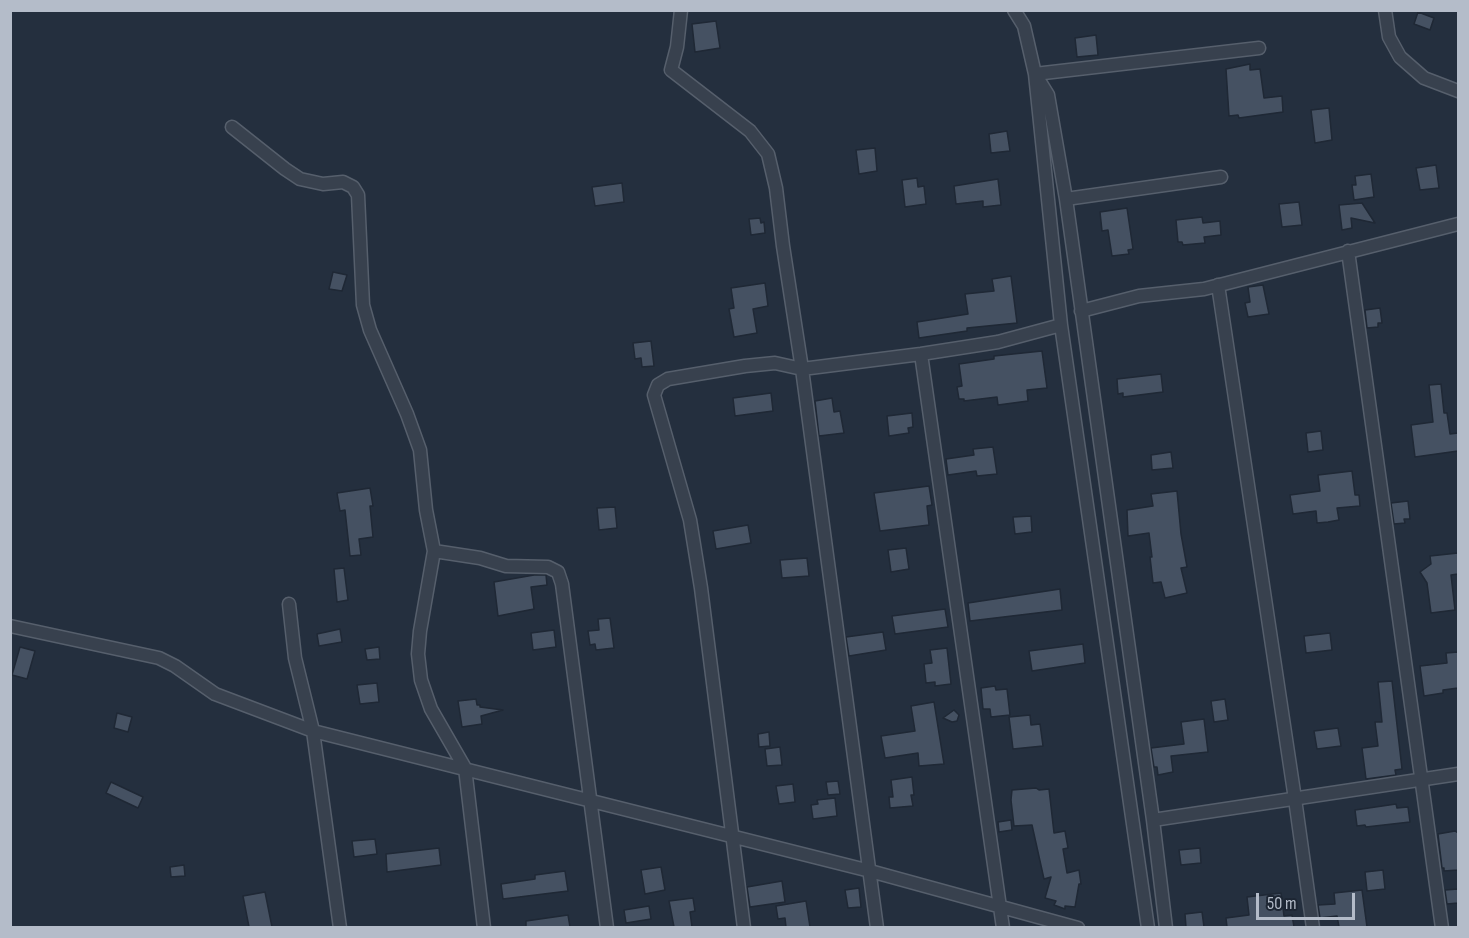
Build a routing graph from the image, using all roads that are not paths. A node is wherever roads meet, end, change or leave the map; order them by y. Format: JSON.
{"nodes":[{"id":1,"x":681,"y":10,"type":"edge"},
{"id":2,"x":1014,"y":10,"type":"edge"},
{"id":3,"x":1385,"y":10,"type":"edge"},
{"id":4,"x":1259,"y":48,"type":"dead end"},
{"id":5,"x":1035,"y":74,"type":"junction"},
{"id":6,"x":1458,"y":91,"type":"edge"},
{"id":7,"x":232,"y":127,"type":"dead end"},
{"id":8,"x":1221,"y":177,"type":"dead end"},
{"id":9,"x":1066,"y":199,"type":"junction"},
{"id":10,"x":1458,"y":224,"type":"edge"},
{"id":11,"x":1348,"y":251,"type":"junction"},
{"id":12,"x":1218,"y":285,"type":"junction"},
{"id":13,"x":1081,"y":311,"type":"junction"},
{"id":14,"x":1061,"y":325,"type":"junction"},
{"id":15,"x":921,"y":354,"type":"junction"},
{"id":16,"x":802,"y":369,"type":"junction"},
{"id":17,"x":434,"y":551,"type":"junction"},
{"id":18,"x":289,"y":604,"type":"dead end"},
{"id":19,"x":10,"y":626,"type":"edge"},
{"id":20,"x":313,"y":732,"type":"junction"},
{"id":21,"x":465,"y":768,"type":"junction"},
{"id":22,"x":1458,"y":774,"type":"edge"},
{"id":23,"x":1422,"y":780,"type":"junction"},
{"id":24,"x":1295,"y":799,"type":"junction"},
{"id":25,"x":591,"y":802,"type":"junction"},
{"id":26,"x":1153,"y":820,"type":"junction"},
{"id":27,"x":732,"y":837,"type":"junction"},
{"id":28,"x":870,"y":871,"type":"junction"},
{"id":29,"x":1000,"y":907,"type":"junction"},
{"id":30,"x":340,"y":927,"type":"edge"},
{"id":31,"x":484,"y":927,"type":"edge"},
{"id":32,"x":607,"y":927,"type":"edge"},
{"id":33,"x":744,"y":927,"type":"edge"},
{"id":34,"x":877,"y":927,"type":"edge"},
{"id":35,"x":1003,"y":927,"type":"edge"},
{"id":36,"x":1078,"y":927,"type":"edge"},
{"id":37,"x":1148,"y":927,"type":"edge"},
{"id":38,"x":1166,"y":927,"type":"edge"},
{"id":39,"x":1313,"y":927,"type":"edge"},
{"id":40,"x":1442,"y":927,"type":"edge"}],
"edges":[{"from":1,"to":16,"type":"street"},
{"from":2,"to":5,"type":"street"},
{"from":3,"to":6,"type":"street"},
{"from":4,"to":5,"type":"street"},
{"from":5,"to":9,"type":"street"},
{"from":5,"to":14,"type":"street"},
{"from":7,"to":17,"type":"street"},
{"from":8,"to":9,"type":"street"},
{"from":9,"to":13,"type":"street"},
{"from":10,"to":11,"type":"street"},
{"from":11,"to":12,"type":"street"},
{"from":11,"to":23,"type":"street"},
{"from":12,"to":13,"type":"street"},
{"from":12,"to":24,"type":"street"},
{"from":13,"to":26,"type":"street"},
{"from":14,"to":15,"type":"street"},
{"from":14,"to":37,"type":"street"},
{"from":15,"to":16,"type":"street"},
{"from":15,"to":29,"type":"street"},
{"from":16,"to":27,"type":"street"},
{"from":16,"to":28,"type":"street"},
{"from":17,"to":21,"type":"street"},
{"from":17,"to":25,"type":"street"},
{"from":18,"to":20,"type":"street"},
{"from":19,"to":20,"type":"street"},
{"from":20,"to":21,"type":"street"},
{"from":20,"to":30,"type":"street"},
{"from":21,"to":25,"type":"street"},
{"from":21,"to":31,"type":"street"},
{"from":22,"to":23,"type":"street"},
{"from":23,"to":24,"type":"street"},
{"from":23,"to":40,"type":"street"},
{"from":24,"to":26,"type":"street"},
{"from":24,"to":39,"type":"street"},
{"from":25,"to":27,"type":"street"},
{"from":25,"to":32,"type":"street"},
{"from":26,"to":38,"type":"street"},
{"from":27,"to":28,"type":"street"},
{"from":27,"to":33,"type":"street"},
{"from":28,"to":29,"type":"street"},
{"from":28,"to":34,"type":"street"},
{"from":29,"to":35,"type":"street"},
{"from":29,"to":36,"type":"street"}]}
